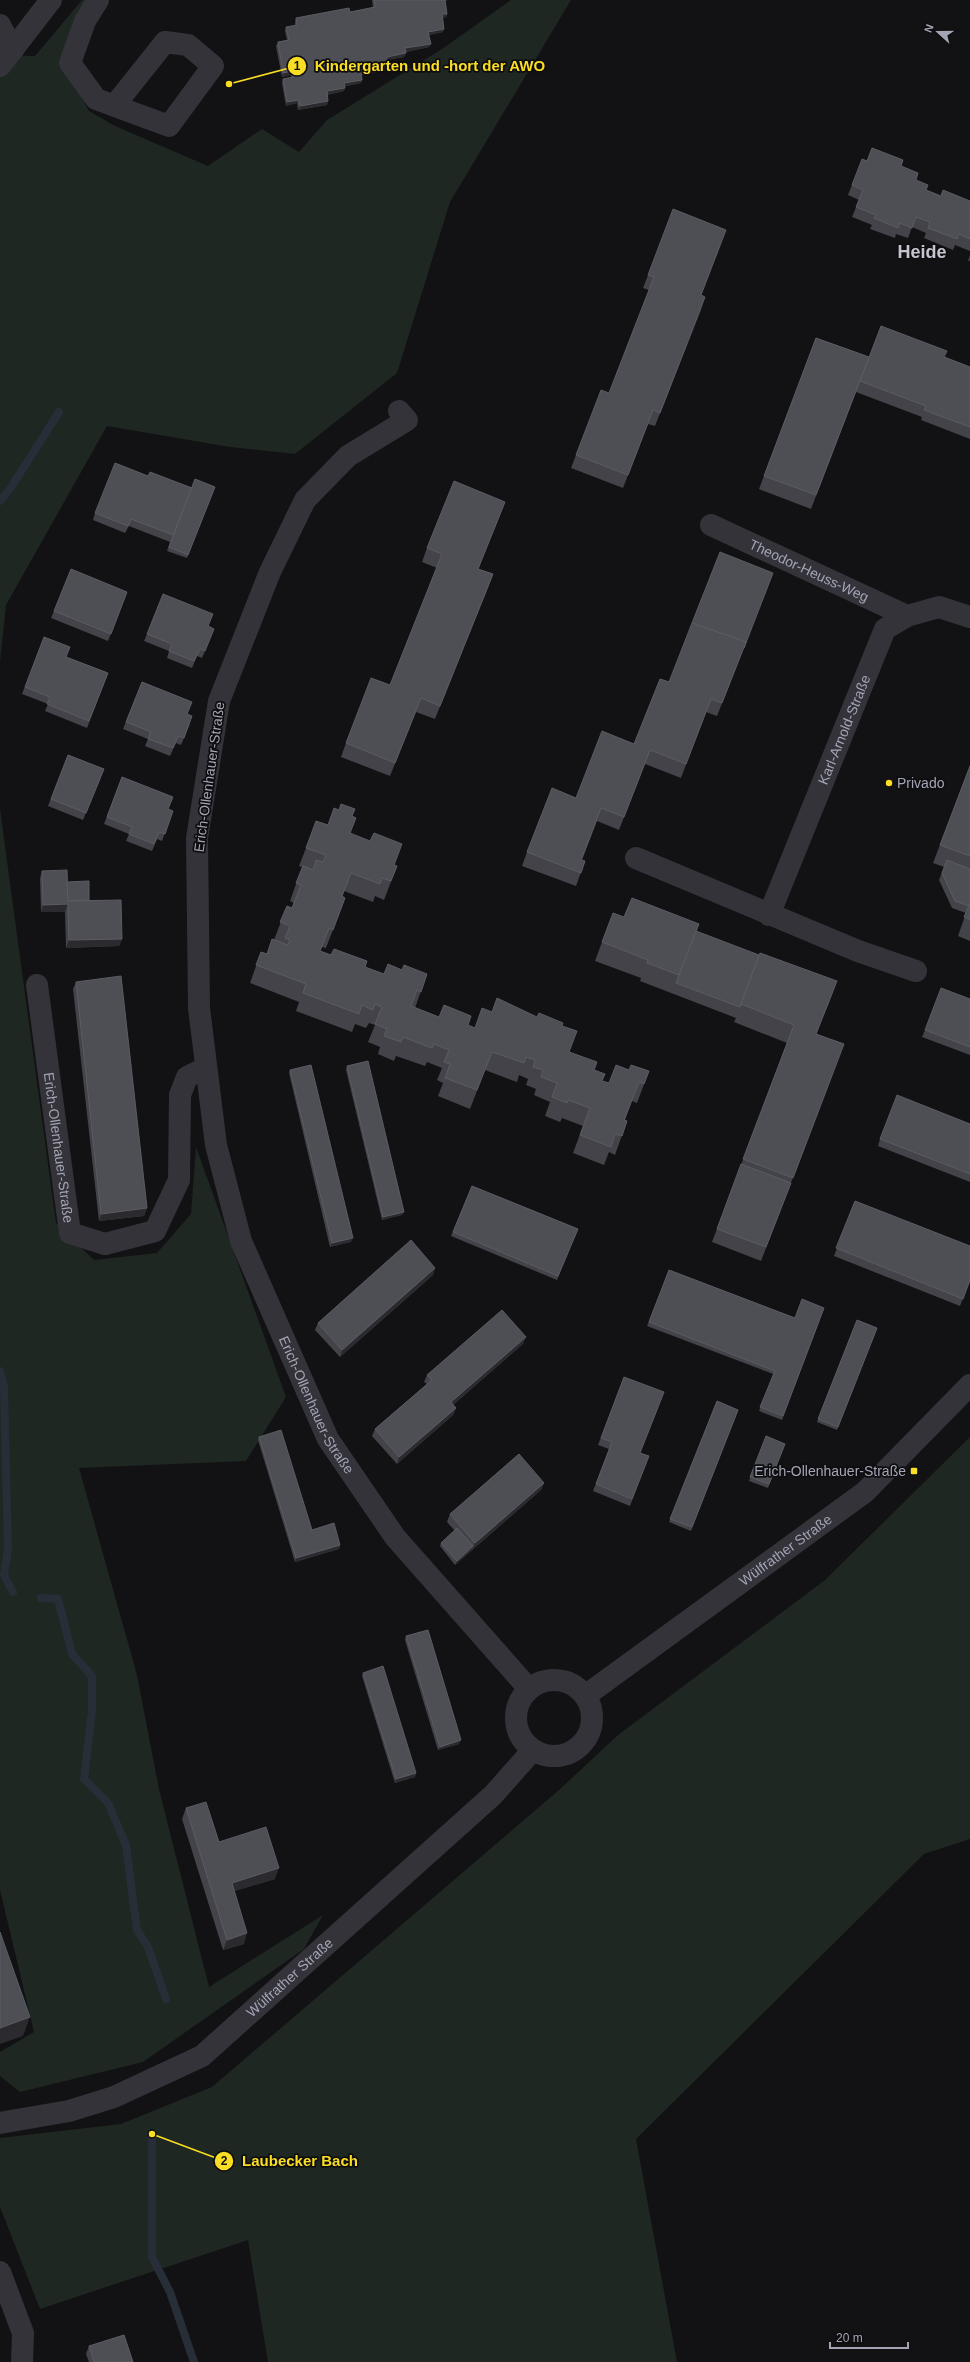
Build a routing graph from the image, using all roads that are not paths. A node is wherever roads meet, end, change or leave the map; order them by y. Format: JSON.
{"nodes":[{"id":1,"x":51,"y":0,"type":"edge"},
{"id":2,"x":98,"y":0,"type":"edge"},
{"id":3,"x":0,"y":25,"type":"edge"},
{"id":4,"x":7,"y":58,"type":"edge"},
{"id":5,"x":114,"y":106,"type":"dead end"},
{"id":6,"x":399,"y":411,"type":"dead end"},
{"id":7,"x":711,"y":525,"type":"dead end"},
{"id":8,"x":907,"y":616,"type":"junction"},
{"id":9,"x":970,"y":616,"type":"edge"},
{"id":10,"x":636,"y":858,"type":"dead end"},
{"id":11,"x":769,"y":915,"type":"junction"},
{"id":12,"x":916,"y":971,"type":"dead end"},
{"id":13,"x":37,"y":985,"type":"dead end"},
{"id":14,"x":205,"y":1068,"type":"junction"},
{"id":15,"x":970,"y":1384,"type":"edge"},
{"id":16,"x":529,"y":1689,"type":"junction"},
{"id":17,"x":585,"y":1696,"type":"junction"},
{"id":18,"x":532,"y":1751,"type":"junction"},
{"id":19,"x":0,"y":2123,"type":"edge"},
{"id":20,"x":0,"y":2272,"type":"edge"},
{"id":21,"x":22,"y":2362,"type":"edge"}],
"edges":[{"from":1,"to":4,"type":"street"},
{"from":2,"to":5,"type":"street"},
{"from":3,"to":4,"type":"street"},
{"from":6,"to":14,"type":"street","name":"Erich-Ollenhauer-Straße"},
{"from":7,"to":8,"type":"street","name":"Theodor-Heuss-Weg"},
{"from":8,"to":9,"type":"street","name":"Karl-Arnold-Straße"},
{"from":8,"to":11,"type":"street","name":"Karl-Arnold-Straße"},
{"from":10,"to":11,"type":"street"},
{"from":11,"to":12,"type":"street"},
{"from":13,"to":14,"type":"street","name":"Erich-Ollenhauer-Straße"},
{"from":14,"to":16,"type":"street","name":"Erich-Ollenhauer-Straße"},
{"from":15,"to":17,"type":"street","name":"Wülfrather Straße"},
{"from":16,"to":17,"type":"street"},
{"from":16,"to":18,"type":"street"},
{"from":17,"to":18,"type":"street"},
{"from":18,"to":19,"type":"street","name":"Wülfrather Straße"},
{"from":20,"to":21,"type":"street"}]}
